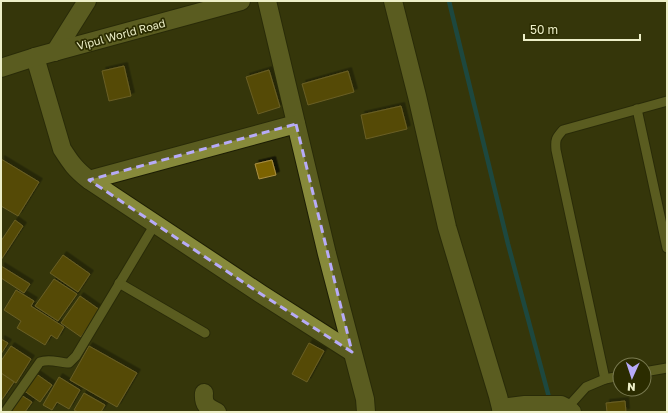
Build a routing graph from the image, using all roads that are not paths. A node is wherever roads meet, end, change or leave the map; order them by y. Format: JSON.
{"nodes":[{"id":1,"x":87,"y":1,"type":"edge"},
{"id":2,"x":241,"y":1,"type":"edge"},
{"id":3,"x":267,"y":1,"type":"edge"},
{"id":4,"x":394,"y":1,"type":"edge"},
{"id":5,"x":55,"y":52,"type":"junction"},
{"id":6,"x":35,"y":57,"type":"junction"},
{"id":7,"x":1,"y":68,"type":"edge"},
{"id":8,"x":667,"y":101,"type":"edge"},
{"id":9,"x":637,"y":109,"type":"junction"},
{"id":10,"x":296,"y":124,"type":"junction"},
{"id":11,"x":89,"y":180,"type":"junction"},
{"id":12,"x":155,"y":224,"type":"junction"},
{"id":13,"x":667,"y":244,"type":"edge"},
{"id":14,"x":119,"y":283,"type":"junction"},
{"id":15,"x":205,"y":333,"type":"dead end"},
{"id":16,"x":352,"y":352,"type":"junction"},
{"id":17,"x":667,"y":368,"type":"edge"},
{"id":18,"x":652,"y":371,"type":"edge"},
{"id":19,"x":612,"y":378,"type":"edge"},
{"id":20,"x":605,"y":379,"type":"junction"},
{"id":21,"x":204,"y":393,"type":"dead end"},
{"id":22,"x":548,"y":408,"type":"edge"},
{"id":23,"x":502,"y":410,"type":"edge"},
{"id":24,"x":5,"y":412,"type":"edge"},
{"id":25,"x":217,"y":412,"type":"edge"},
{"id":26,"x":366,"y":412,"type":"edge"}],
"edges":[{"from":1,"to":5,"type":"street"},
{"from":2,"to":5,"type":"street","name":"Vipul World Road"},
{"from":3,"to":10,"type":"street"},
{"from":4,"to":23,"type":"street"},
{"from":5,"to":6,"type":"street","name":"Vipul World Road"},
{"from":6,"to":7,"type":"street","name":"Vipul World Road"},
{"from":6,"to":11,"type":"street"},
{"from":8,"to":9,"type":"lane"},
{"from":9,"to":13,"type":"lane"},
{"from":9,"to":20,"type":"lane"},
{"from":10,"to":11,"type":"street"},
{"from":10,"to":16,"type":"street"},
{"from":11,"to":12,"type":"street"},
{"from":12,"to":14,"type":"lane"},
{"from":12,"to":16,"type":"street"},
{"from":14,"to":15,"type":"lane"},
{"from":14,"to":24,"type":"lane"},
{"from":16,"to":26,"type":"street"},
{"from":17,"to":18,"type":"lane"},
{"from":19,"to":20,"type":"lane"},
{"from":20,"to":22,"type":"lane"},
{"from":21,"to":25,"type":"street"},
{"from":22,"to":23,"type":"street"}]}
